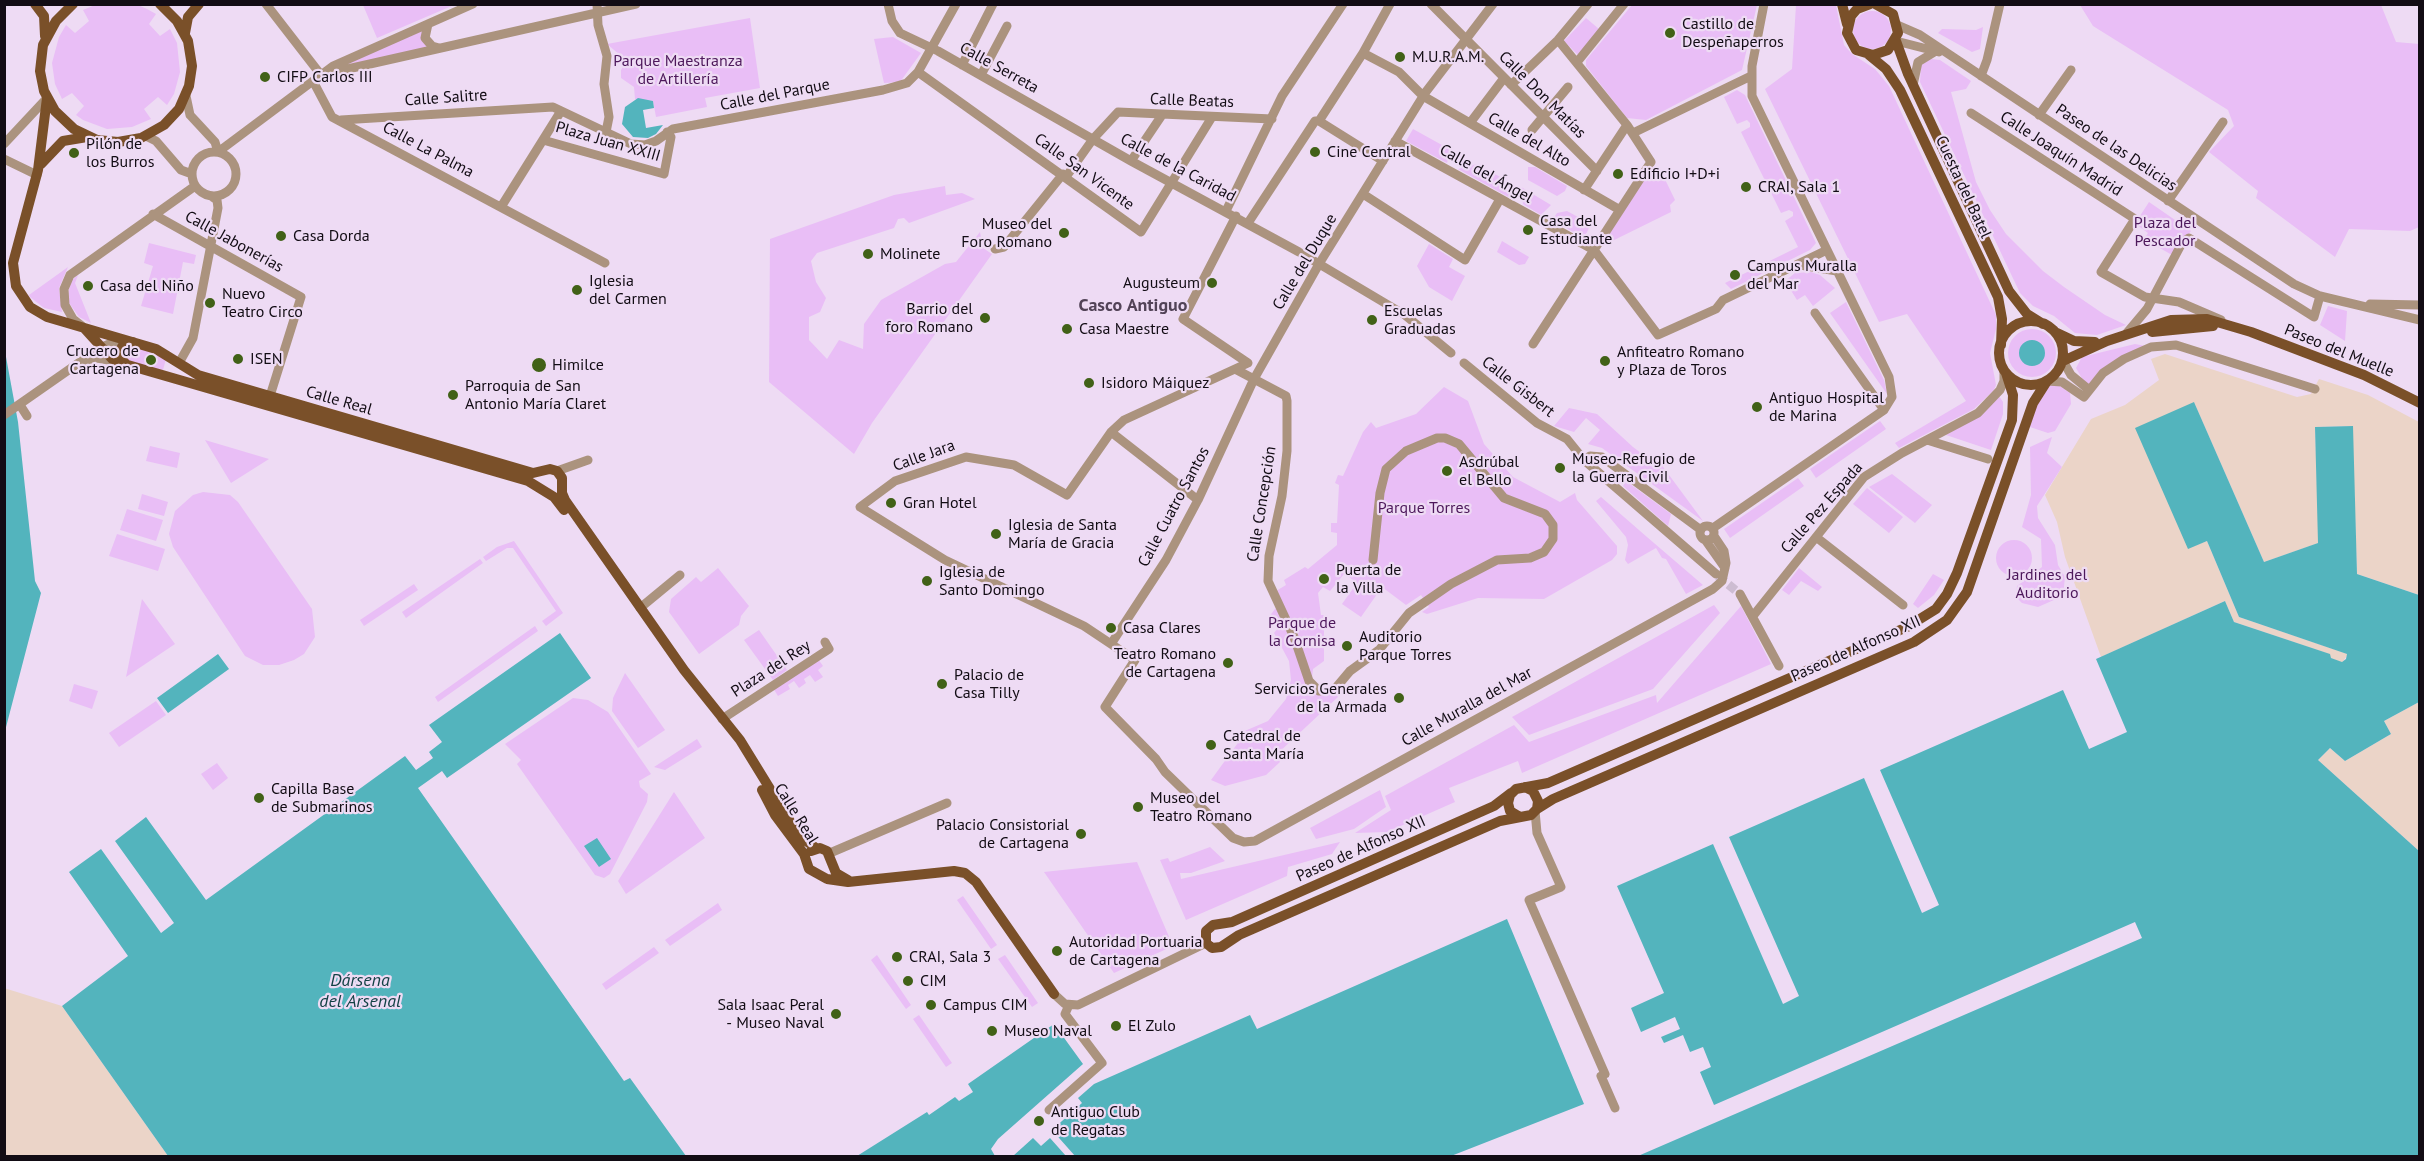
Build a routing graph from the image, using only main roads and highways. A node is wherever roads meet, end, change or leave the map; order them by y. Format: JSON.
{"nodes":[{"id":1,"x":35,"y":4,"type":"edge"},
{"id":2,"x":73,"y":4,"type":"edge"},
{"id":3,"x":160,"y":4,"type":"edge"},
{"id":4,"x":199,"y":4,"type":"edge"},
{"id":5,"x":1842,"y":4,"type":"edge"},
{"id":6,"x":1870,"y":4,"type":"edge"},
{"id":7,"x":1877,"y":5,"type":"edge"},
{"id":8,"x":1848,"y":24,"type":"junction"},
{"id":9,"x":186,"y":37,"type":"junction"},
{"id":10,"x":1896,"y":41,"type":"junction"},
{"id":11,"x":43,"y":45,"type":"junction"},
{"id":12,"x":1869,"y":55,"type":"junction"},
{"id":13,"x":47,"y":98,"type":"junction"},
{"id":14,"x":90,"y":137,"type":"junction"},
{"id":15,"x":38,"y":173,"type":"junction"},
{"id":16,"x":2043,"y":324,"type":"junction"},
{"id":17,"x":84,"y":328,"type":"junction"},
{"id":18,"x":2246,"y":330,"type":"junction"},
{"id":19,"x":2055,"y":332,"type":"junction"},
{"id":20,"x":2119,"y":338,"type":"junction"},
{"id":21,"x":129,"y":341,"type":"junction"},
{"id":22,"x":2107,"y":341,"type":"junction"},
{"id":23,"x":2001,"y":345,"type":"junction"},
{"id":24,"x":161,"y":351,"type":"junction"},
{"id":25,"x":2062,"y":361,"type":"junction"},
{"id":26,"x":179,"y":363,"type":"junction"},
{"id":27,"x":128,"y":365,"type":"junction"},
{"id":28,"x":2005,"y":371,"type":"junction"},
{"id":29,"x":155,"y":373,"type":"junction"},
{"id":30,"x":181,"y":379,"type":"junction"},
{"id":31,"x":2047,"y":381,"type":"junction"},
{"id":32,"x":2420,"y":404,"type":"edge"},
{"id":33,"x":542,"y":472,"type":"junction"},
{"id":34,"x":562,"y":488,"type":"junction"},
{"id":35,"x":540,"y":489,"type":"junction"},
{"id":36,"x":551,"y":495,"type":"junction"},
{"id":37,"x":1776,"y":683,"type":"junction"},
{"id":38,"x":1783,"y":698,"type":"junction"},
{"id":39,"x":722,"y":719,"type":"junction"},
{"id":40,"x":744,"y":748,"type":"junction"},
{"id":41,"x":1525,"y":787,"type":"junction"},
{"id":42,"x":1512,"y":792,"type":"junction"},
{"id":43,"x":1536,"y":810,"type":"junction"},
{"id":44,"x":1521,"y":818,"type":"junction"},
{"id":45,"x":816,"y":848,"type":"junction"},
{"id":46,"x":831,"y":858,"type":"junction"},
{"id":47,"x":806,"y":862,"type":"junction"},
{"id":48,"x":815,"y":873,"type":"junction"},
{"id":49,"x":860,"y":881,"type":"junction"},
{"id":50,"x":1219,"y":925,"type":"junction"},
{"id":51,"x":1226,"y":944,"type":"junction"},
{"id":52,"x":1054,"y":994,"type":"road end"}],
"edges":[{"from":1,"to":11,"type":"main road"},
{"from":2,"to":11,"type":"main road"},
{"from":3,"to":9,"type":"main road"},
{"from":4,"to":9,"type":"main road"},
{"from":5,"to":8,"type":"main road","name":"Cuesta del Batel"},
{"from":6,"to":8,"type":"main road"},
{"from":7,"to":10,"type":"main road"},
{"from":8,"to":12,"type":"main road","name":"Cuesta del Batel"},
{"from":9,"to":14,"type":"main road"},
{"from":10,"to":12,"type":"main road"},
{"from":10,"to":16,"type":"main road","name":"Cuesta del Batel"},
{"from":11,"to":13,"type":"main road"},
{"from":12,"to":23,"type":"main road","name":"Cuesta del Batel"},
{"from":13,"to":14,"type":"main road"},
{"from":13,"to":15,"type":"main road"},
{"from":14,"to":15,"type":"main road"},
{"from":15,"to":17,"type":"main road","name":"Calle Real"},
{"from":16,"to":19,"type":"main road"},
{"from":16,"to":23,"type":"main road"},
{"from":17,"to":21,"type":"main road","name":"Calle Real"},
{"from":17,"to":27,"type":"main road","name":"Calle Real"},
{"from":18,"to":20,"type":"main road","name":"Paseo del Muelle"},
{"from":18,"to":20,"type":"main road","name":"Paseo del Muelle"},
{"from":18,"to":32,"type":"main road","name":"Paseo del Muelle"},
{"from":19,"to":22,"type":"main road","name":"Paseo del Muelle"},
{"from":19,"to":25,"type":"main road"},
{"from":20,"to":22,"type":"main road","name":"Paseo del Muelle"},
{"from":21,"to":24,"type":"main road","name":"Calle Real"},
{"from":21,"to":27,"type":"main road"},
{"from":22,"to":25,"type":"main road","name":"Paseo del Muelle"},
{"from":23,"to":28,"type":"main road"},
{"from":24,"to":26,"type":"main road","name":"Calle Real"},
{"from":24,"to":29,"type":"main road"},
{"from":25,"to":31,"type":"main road"},
{"from":26,"to":30,"type":"main road"},
{"from":26,"to":33,"type":"main road","name":"Calle Real"},
{"from":27,"to":29,"type":"main road","name":"Calle Real"},
{"from":28,"to":31,"type":"main road"},
{"from":28,"to":37,"type":"main road","name":"Paseo de Alfonso XII"},
{"from":29,"to":30,"type":"main road","name":"Calle Real"},
{"from":30,"to":35,"type":"main road","name":"Calle Real"},
{"from":31,"to":38,"type":"main road","name":"Paseo de Alfonso XII"},
{"from":33,"to":34,"type":"main road"},
{"from":33,"to":35,"type":"main road"},
{"from":34,"to":36,"type":"main road"},
{"from":34,"to":39,"type":"main road","name":"Calle Real"},
{"from":35,"to":36,"type":"main road"},
{"from":36,"to":39,"type":"main road","name":"Calle Real"},
{"from":37,"to":38,"type":"main road"},
{"from":37,"to":41,"type":"main road","name":"Paseo de Alfonso XII"},
{"from":38,"to":43,"type":"main road","name":"Paseo de Alfonso XII"},
{"from":39,"to":40,"type":"main road","name":"Calle Real"},
{"from":40,"to":45,"type":"main road","name":"Calle Real"},
{"from":40,"to":47,"type":"main road","name":"Calle Real"},
{"from":41,"to":42,"type":"main road"},
{"from":41,"to":43,"type":"main road"},
{"from":42,"to":44,"type":"main road"},
{"from":42,"to":50,"type":"main road","name":"Paseo de Alfonso XII"},
{"from":43,"to":44,"type":"main road"},
{"from":44,"to":51,"type":"main road","name":"Paseo de Alfonso XII"},
{"from":45,"to":46,"type":"main road"},
{"from":45,"to":47,"type":"main road"},
{"from":46,"to":48,"type":"main road"},
{"from":46,"to":49,"type":"main road"},
{"from":47,"to":48,"type":"main road"},
{"from":48,"to":49,"type":"main road"},
{"from":49,"to":52,"type":"main road"},
{"from":50,"to":51,"type":"main road"},
{"from":50,"to":51,"type":"main road"}]}
